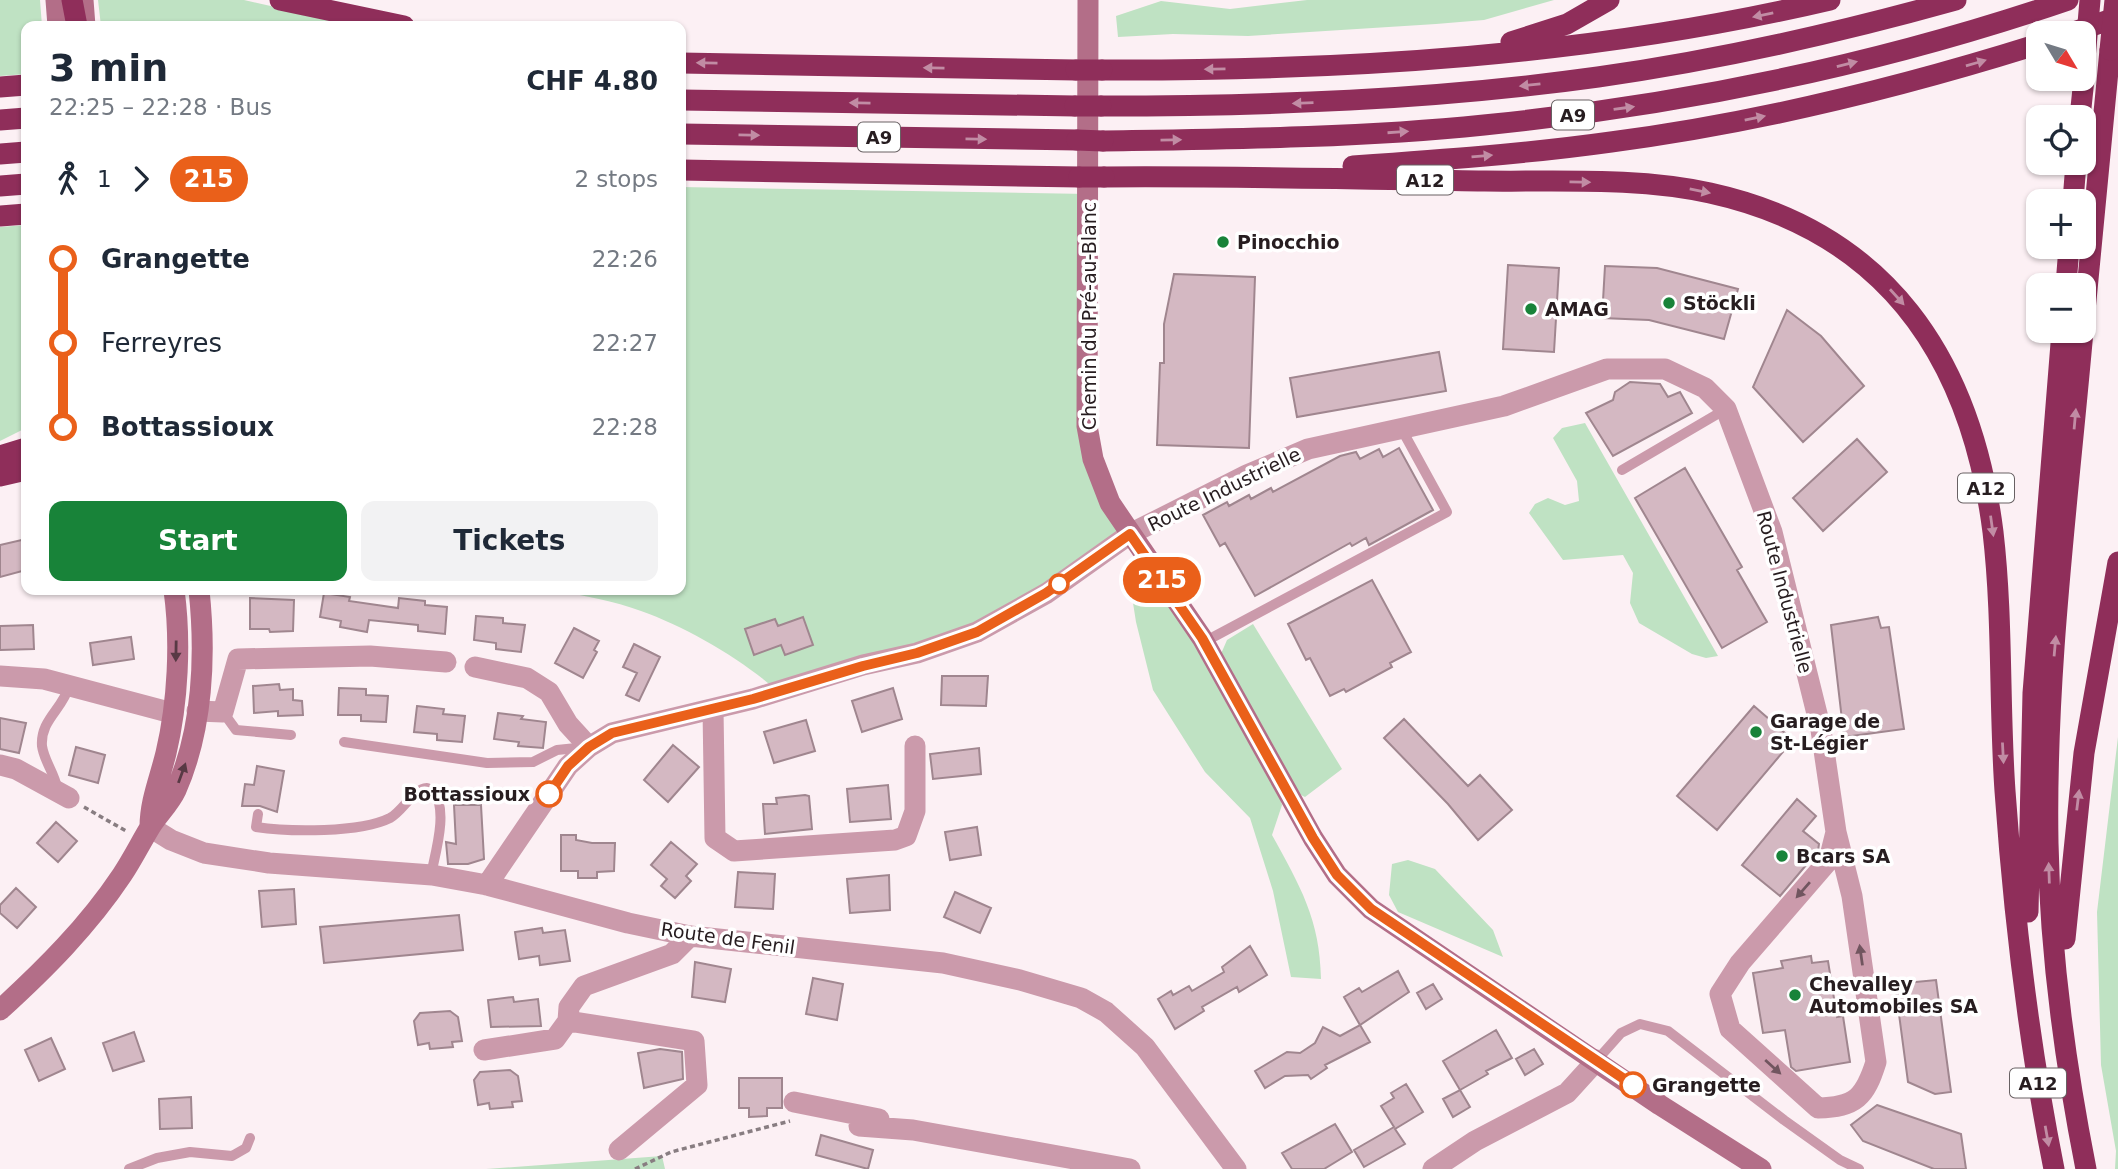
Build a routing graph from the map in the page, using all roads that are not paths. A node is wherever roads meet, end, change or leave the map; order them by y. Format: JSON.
{"nodes":[{"id":1,"x":56,"y":0,"type":"edge"},
{"id":2,"x":72,"y":0,"type":"edge"},
{"id":3,"x":83,"y":0,"type":"edge"},
{"id":4,"x":280,"y":0,"type":"edge"},
{"id":5,"x":1088,"y":0,"type":"edge"},
{"id":6,"x":1609,"y":0,"type":"edge"},
{"id":7,"x":1830,"y":0,"type":"edge"},
{"id":8,"x":1956,"y":0,"type":"edge"},
{"id":9,"x":2067,"y":0,"type":"edge"},
{"id":10,"x":2090,"y":0,"type":"edge"},
{"id":11,"x":2115,"y":0,"type":"edge"},
{"id":12,"x":2118,"y":17,"type":"edge"},
{"id":13,"x":58,"y":21,"type":"edge"},
{"id":14,"x":76,"y":21,"type":"edge"},
{"id":15,"x":85,"y":21,"type":"edge"},
{"id":16,"x":380,"y":21,"type":"edge"},
{"id":17,"x":2088,"y":21,"type":"edge"},
{"id":18,"x":2096,"y":24,"type":"edge"},
{"id":19,"x":2026,"y":48,"type":"edge"},
{"id":20,"x":1430,"y":58,"type":"junction"},
{"id":21,"x":686,"y":63,"type":"edge"},
{"id":22,"x":21,"y":85,"type":"edge"},
{"id":23,"x":0,"y":87,"type":"edge"},
{"id":24,"x":686,"y":100,"type":"edge"},
{"id":25,"x":21,"y":118,"type":"edge"},
{"id":26,"x":0,"y":120,"type":"edge"},
{"id":27,"x":686,"y":134,"type":"edge"},
{"id":28,"x":21,"y":152,"type":"edge"},
{"id":29,"x":0,"y":154,"type":"edge"},
{"id":30,"x":686,"y":170,"type":"edge"},
{"id":31,"x":1218,"y":176,"type":"junction"},
{"id":32,"x":21,"y":184,"type":"edge"},
{"id":33,"x":0,"y":186,"type":"edge"},
{"id":34,"x":21,"y":214,"type":"edge"},
{"id":35,"x":0,"y":216,"type":"edge"},
{"id":36,"x":2089,"y":273,"type":"edge"},
{"id":37,"x":2061,"y":343,"type":"edge"},
{"id":38,"x":2082,"y":343,"type":"edge"},
{"id":39,"x":1726,"y":409,"type":"junction"},
{"id":40,"x":1401,"y":428,"type":"junction"},
{"id":41,"x":1622,"y":470,"type":"dead end"},
{"id":42,"x":1130,"y":534,"type":"junction"},
{"id":43,"x":2118,"y":562,"type":"edge"},
{"id":44,"x":174,"y":595,"type":"edge"},
{"id":45,"x":199,"y":595,"type":"edge"},
{"id":46,"x":1204,"y":642,"type":"junction"},
{"id":47,"x":446,"y":662,"type":"dead end"},
{"id":48,"x":475,"y":667,"type":"dead end"},
{"id":49,"x":0,"y":676,"type":"edge"},
{"id":50,"x":69,"y":686,"type":"junction"},
{"id":51,"x":713,"y":709,"type":"junction"},
{"id":52,"x":197,"y":711,"type":"junction"},
{"id":53,"x":223,"y":712,"type":"junction"},
{"id":54,"x":172,"y":713,"type":"junction"},
{"id":55,"x":291,"y":735,"type":"dead end"},
{"id":56,"x":344,"y":743,"type":"dead end"},
{"id":57,"x":915,"y":746,"type":"dead end"},
{"id":58,"x":589,"y":747,"type":"junction"},
{"id":59,"x":0,"y":765,"type":"edge"},
{"id":60,"x":62,"y":795,"type":"joint"},
{"id":61,"x":258,"y":814,"type":"dead end"},
{"id":62,"x":1836,"y":832,"type":"junction"},
{"id":63,"x":146,"y":834,"type":"junction"},
{"id":64,"x":431,"y":875,"type":"junction"},
{"id":65,"x":487,"y":885,"type":"junction"},
{"id":66,"x":690,"y":936,"type":"junction"},
{"id":67,"x":2026,"y":996,"type":"junction"},
{"id":68,"x":0,"y":1010,"type":"edge"},
{"id":69,"x":2062,"y":1014,"type":"junction"},
{"id":70,"x":568,"y":1021,"type":"junction"},
{"id":71,"x":484,"y":1050,"type":"dead end"},
{"id":72,"x":1597,"y":1060,"type":"junction"},
{"id":73,"x":794,"y":1102,"type":"dead end"},
{"id":74,"x":859,"y":1126,"type":"dead end"},
{"id":75,"x":913,"y":1130,"type":"junction"},
{"id":76,"x":250,"y":1138,"type":"dead end"},
{"id":77,"x":619,"y":1150,"type":"dead end"},
{"id":78,"x":130,"y":1169,"type":"edge"},
{"id":79,"x":1130,"y":1169,"type":"edge"},
{"id":80,"x":1236,"y":1169,"type":"edge"},
{"id":81,"x":1433,"y":1169,"type":"edge"},
{"id":82,"x":1761,"y":1169,"type":"edge"},
{"id":83,"x":1859,"y":1169,"type":"edge"},
{"id":84,"x":2053,"y":1169,"type":"edge"},
{"id":85,"x":2086,"y":1169,"type":"edge"}],
"edges":[{"from":1,"to":13,"type":"street"},
{"from":2,"to":14,"type":"highway"},
{"from":3,"to":15,"type":"street"},
{"from":4,"to":16,"type":"highway"},
{"from":5,"to":42,"type":"street","name":"Chemin du Pré-au-Blanc"},
{"from":6,"to":20,"type":"highway"},
{"from":7,"to":20,"type":"highway","one_way":true},
{"from":8,"to":24,"type":"highway","number":"A9","one_way":true,"bridge":true},
{"from":27,"to":9,"type":"highway","number":"A9","one_way":true,"bridge":true},
{"from":10,"to":17,"type":"highway","bridge":true},
{"from":11,"to":36,"type":"highway","bridge":true},
{"from":12,"to":18,"type":"highway"},
{"from":31,"to":19,"type":"highway","one_way":true},
{"from":20,"to":21,"type":"highway","one_way":true,"bridge":true},
{"from":22,"to":23,"type":"highway"},
{"from":25,"to":26,"type":"highway"},
{"from":28,"to":29,"type":"highway"},
{"from":30,"to":31,"type":"highway","number":"A12","bridge":true},
{"from":31,"to":67,"type":"highway","number":"A12","one_way":true},
{"from":32,"to":33,"type":"highway"},
{"from":34,"to":35,"type":"highway"},
{"from":37,"to":67,"type":"highway","number":"A12"},
{"from":69,"to":38,"type":"highway","number":"A12","one_way":true},
{"from":39,"to":40,"type":"street","name":"Route Industrielle"},
{"from":39,"to":41,"type":"lane"},
{"from":39,"to":62,"type":"street","name":"Route Industrielle"},
{"from":40,"to":42,"type":"street","name":"Route Industrielle"},
{"from":40,"to":46,"type":"lane"},
{"from":42,"to":46,"type":"street","name":"Chemin du Pré-au-Blanc"},
{"from":42,"to":51,"type":"street","name":"Route Industrielle"},
{"from":69,"to":43,"type":"highway","number":"A12","one_way":true},
{"from":44,"to":54,"type":"street","one_way":true},
{"from":45,"to":52,"type":"street"},
{"from":46,"to":72,"type":"street","name":"Chemin du Pré-au-Blanc"},
{"from":47,"to":53,"type":"street"},
{"from":48,"to":58,"type":"street"},
{"from":49,"to":50,"type":"street"},
{"from":50,"to":54,"type":"street"},
{"from":50,"to":60,"type":"lane"},
{"from":51,"to":57,"type":"street"},
{"from":51,"to":58,"type":"street","name":"Route Industrielle"},
{"from":52,"to":53,"type":"street"},
{"from":52,"to":54,"type":"street"},
{"from":63,"to":52,"type":"street","one_way":true},
{"from":53,"to":55,"type":"lane"},
{"from":54,"to":63,"type":"street"},
{"from":56,"to":58,"type":"lane"},
{"from":58,"to":65,"type":"street","name":"Route Industrielle"},
{"from":59,"to":60,"type":"street"},
{"from":61,"to":64,"type":"lane"},
{"from":62,"to":62,"type":"street","name":"Route Industrielle","one_way":true},
{"from":63,"to":64,"type":"street","name":"Route de Fenil"},
{"from":63,"to":68,"type":"street"},
{"from":64,"to":65,"type":"street","name":"Route de Fenil"},
{"from":65,"to":66,"type":"street","name":"Route de Fenil"},
{"from":66,"to":70,"type":"street"},
{"from":66,"to":80,"type":"street","name":"Route de Fenil"},
{"from":67,"to":84,"type":"highway","number":"A12","one_way":true},
{"from":69,"to":85,"type":"highway","number":"A12"},
{"from":70,"to":71,"type":"street"},
{"from":70,"to":77,"type":"street"},
{"from":72,"to":81,"type":"street"},
{"from":72,"to":82,"type":"street"},
{"from":72,"to":83,"type":"lane"},
{"from":73,"to":75,"type":"street"},
{"from":74,"to":75,"type":"street"},
{"from":75,"to":79,"type":"street"},
{"from":76,"to":78,"type":"lane"}]}
